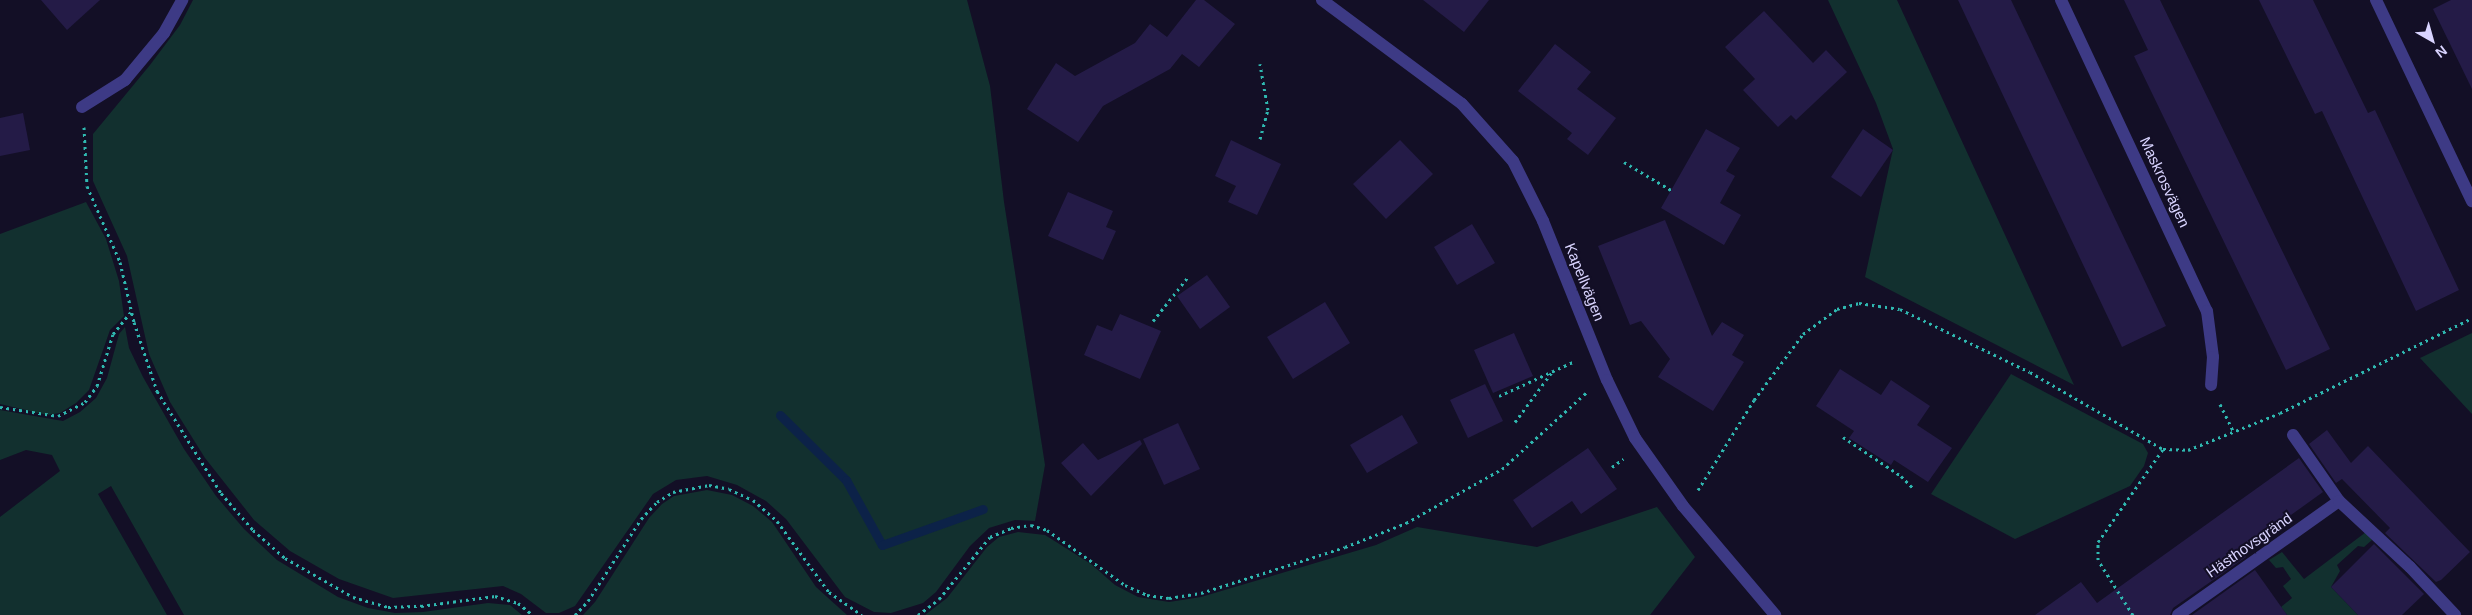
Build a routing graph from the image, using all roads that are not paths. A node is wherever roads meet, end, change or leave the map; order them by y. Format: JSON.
{"nodes":[{"id":1,"x":182,"y":0,"type":"edge"},
{"id":2,"x":1322,"y":0,"type":"edge"},
{"id":3,"x":2061,"y":0,"type":"edge"},
{"id":4,"x":2376,"y":0,"type":"edge"},
{"id":5,"x":82,"y":107,"type":"road end"},
{"id":6,"x":2472,"y":200,"type":"edge"},
{"id":7,"x":2211,"y":385,"type":"road end"},
{"id":8,"x":2293,"y":435,"type":"dead end"},
{"id":9,"x":2339,"y":501,"type":"junction"},
{"id":10,"x":1775,"y":615,"type":"edge"},
{"id":11,"x":2178,"y":615,"type":"edge"},
{"id":12,"x":2455,"y":615,"type":"edge"}],
"edges":[{"from":1,"to":5,"type":"street"},
{"from":2,"to":10,"type":"street","name":"Kapellvägen"},
{"from":3,"to":7,"type":"street","name":"Maskrosvägen"},
{"from":4,"to":6,"type":"street"},
{"from":8,"to":9,"type":"street"},
{"from":9,"to":11,"type":"street","name":"Hästhovsgränd"},
{"from":9,"to":12,"type":"street"}]}
